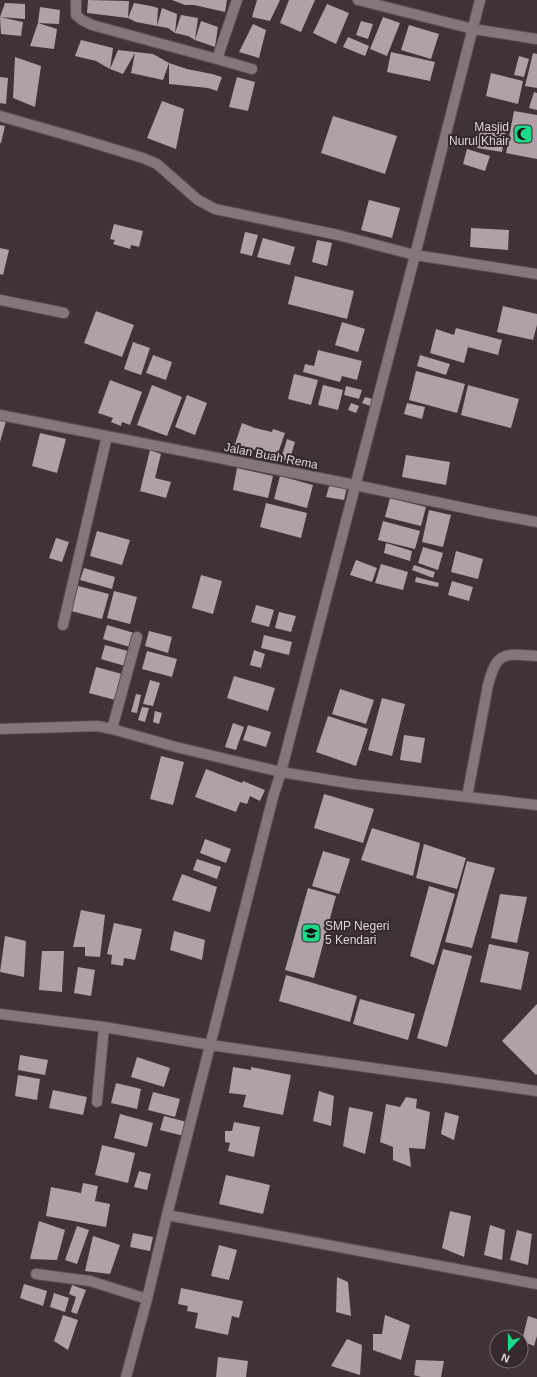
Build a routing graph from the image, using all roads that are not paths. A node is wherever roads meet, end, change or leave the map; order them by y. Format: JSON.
{"nodes":[{"id":1,"x":73,"y":0,"type":"edge"},
{"id":2,"x":237,"y":0,"type":"edge"},
{"id":3,"x":358,"y":0,"type":"edge"},
{"id":4,"x":480,"y":0,"type":"edge"},
{"id":5,"x":473,"y":29,"type":"junction"},
{"id":6,"x":537,"y":39,"type":"edge"},
{"id":7,"x":217,"y":59,"type":"junction"},
{"id":8,"x":252,"y":69,"type":"dead end"},
{"id":9,"x":0,"y":116,"type":"edge"},
{"id":10,"x":415,"y":256,"type":"junction"},
{"id":11,"x":537,"y":274,"type":"edge"},
{"id":12,"x":0,"y":300,"type":"edge"},
{"id":13,"x":64,"y":313,"type":"dead end"},
{"id":14,"x":0,"y":415,"type":"edge"},
{"id":15,"x":107,"y":436,"type":"junction"},
{"id":16,"x":354,"y":485,"type":"junction"},
{"id":17,"x":537,"y":522,"type":"edge"},
{"id":18,"x":64,"y":625,"type":"dead end"},
{"id":19,"x":138,"y":637,"type":"dead end"},
{"id":20,"x":537,"y":656,"type":"edge"},
{"id":21,"x":0,"y":729,"type":"edge"},
{"id":22,"x":112,"y":729,"type":"junction"},
{"id":23,"x":281,"y":772,"type":"junction"},
{"id":24,"x":467,"y":797,"type":"junction"},
{"id":25,"x":537,"y":805,"type":"edge"},
{"id":26,"x":0,"y":1014,"type":"edge"},
{"id":27,"x":104,"y":1027,"type":"junction"},
{"id":28,"x":210,"y":1046,"type":"junction"},
{"id":29,"x":537,"y":1091,"type":"edge"},
{"id":30,"x":97,"y":1102,"type":"dead end"},
{"id":31,"x":167,"y":1215,"type":"junction"},
{"id":32,"x":36,"y":1274,"type":"dead end"},
{"id":33,"x":537,"y":1284,"type":"edge"},
{"id":34,"x":147,"y":1300,"type":"junction"},
{"id":35,"x":126,"y":1377,"type":"edge"}],
"edges":[{"from":1,"to":7,"type":"street"},
{"from":2,"to":7,"type":"street"},
{"from":3,"to":5,"type":"street"},
{"from":4,"to":5,"type":"street"},
{"from":5,"to":6,"type":"street"},
{"from":5,"to":10,"type":"street"},
{"from":7,"to":8,"type":"street"},
{"from":9,"to":10,"type":"street"},
{"from":10,"to":11,"type":"street"},
{"from":10,"to":16,"type":"street"},
{"from":12,"to":13,"type":"street"},
{"from":14,"to":15,"type":"street","name":"Jalan Buah Rema"},
{"from":15,"to":16,"type":"street","name":"Jalan Buah Rema"},
{"from":15,"to":18,"type":"street"},
{"from":16,"to":17,"type":"street","name":"Jalan Buah Rema"},
{"from":16,"to":23,"type":"street"},
{"from":19,"to":22,"type":"street"},
{"from":20,"to":24,"type":"street"},
{"from":21,"to":22,"type":"street"},
{"from":22,"to":23,"type":"street"},
{"from":23,"to":24,"type":"street"},
{"from":23,"to":28,"type":"street"},
{"from":24,"to":25,"type":"street"},
{"from":26,"to":27,"type":"street"},
{"from":27,"to":28,"type":"street"},
{"from":27,"to":30,"type":"street"},
{"from":28,"to":29,"type":"street"},
{"from":28,"to":31,"type":"street"},
{"from":31,"to":33,"type":"street"},
{"from":31,"to":34,"type":"street"},
{"from":32,"to":34,"type":"street"},
{"from":34,"to":35,"type":"street"}]}
